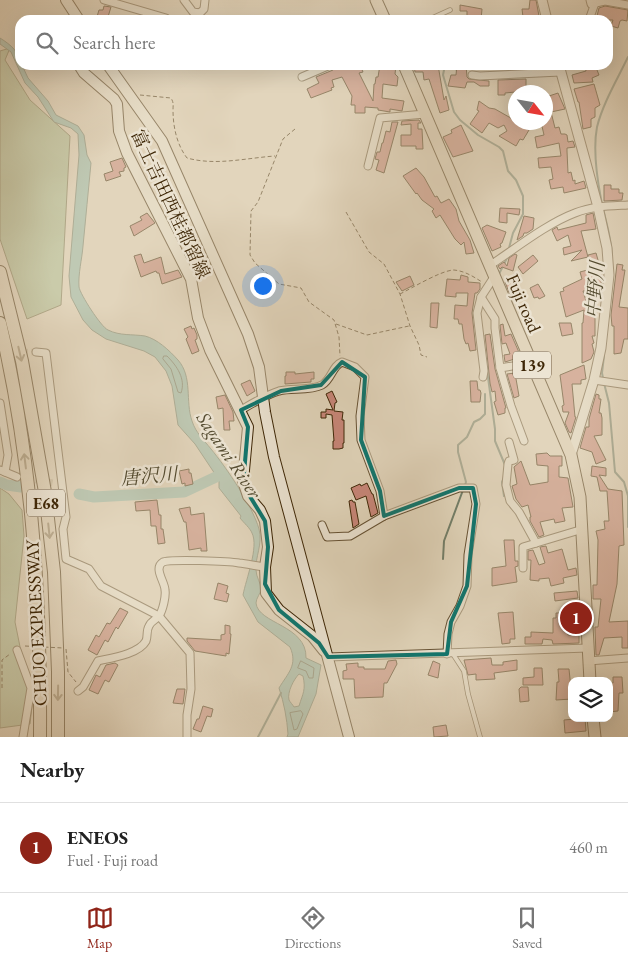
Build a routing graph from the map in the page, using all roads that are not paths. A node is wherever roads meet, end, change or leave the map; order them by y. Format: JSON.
{"nodes":[{"id":1,"x":66,"y":0,"type":"edge"},
{"id":2,"x":104,"y":0,"type":"edge"},
{"id":3,"x":184,"y":0,"type":"edge"},
{"id":4,"x":205,"y":0,"type":"edge"},
{"id":5,"x":376,"y":0,"type":"edge"},
{"id":6,"x":542,"y":0,"type":"edge"},
{"id":7,"x":593,"y":2,"type":"edge"},
{"id":8,"x":628,"y":5,"type":"edge"},
{"id":9,"x":450,"y":10,"type":"dead end"},
{"id":10,"x":74,"y":15,"type":"edge"},
{"id":11,"x":156,"y":15,"type":"edge"},
{"id":12,"x":383,"y":15,"type":"edge"},
{"id":13,"x":439,"y":15,"type":"edge"},
{"id":14,"x":546,"y":15,"type":"edge"},
{"id":15,"x":590,"y":15,"type":"edge"},
{"id":16,"x":82,"y":70,"type":"edge"},
{"id":17,"x":112,"y":70,"type":"edge"},
{"id":18,"x":318,"y":70,"type":"edge"},
{"id":19,"x":406,"y":70,"type":"edge"},
{"id":20,"x":544,"y":70,"type":"edge"},
{"id":21,"x":559,"y":70,"type":"edge"},
{"id":22,"x":472,"y":75,"type":"dead end"},
{"id":23,"x":302,"y":77,"type":"dead end"},
{"id":24,"x":425,"y":114,"type":"junction"},
{"id":25,"x":368,"y":166,"type":"dead end"},
{"id":26,"x":628,"y":205,"type":"edge"},
{"id":27,"x":602,"y":206,"type":"junction"},
{"id":28,"x":489,"y":266,"type":"junction"},
{"id":29,"x":0,"y":272,"type":"edge"},
{"id":30,"x":490,"y":281,"type":"junction"},
{"id":31,"x":481,"y":297,"type":"junction"},
{"id":32,"x":0,"y":323,"type":"edge"},
{"id":33,"x":36,"y":352,"type":"dead end"},
{"id":34,"x":531,"y":363,"type":"junction"},
{"id":35,"x":500,"y":368,"type":"junction"},
{"id":36,"x":483,"y":377,"type":"dead end"},
{"id":37,"x":595,"y":380,"type":"junction"},
{"id":38,"x":628,"y":385,"type":"edge"},
{"id":39,"x":0,"y":403,"type":"edge"},
{"id":40,"x":241,"y":410,"type":"junction"},
{"id":41,"x":524,"y":441,"type":"dead end"},
{"id":42,"x":509,"y":442,"type":"dead end"},
{"id":43,"x":571,"y":455,"type":"junction"},
{"id":44,"x":3,"y":471,"type":"edge"},
{"id":45,"x":17,"y":477,"type":"tunnel mouth"},
{"id":46,"x":384,"y":516,"type":"junction"},
{"id":47,"x":322,"y":525,"type":"dead end"},
{"id":48,"x":583,"y":529,"type":"junction"},
{"id":49,"x":536,"y":543,"type":"junction"},
{"id":50,"x":262,"y":566,"type":"junction"},
{"id":51,"x":524,"y":568,"type":"dead end"},
{"id":52,"x":159,"y":616,"type":"junction"},
{"id":53,"x":588,"y":648,"type":"junction"},
{"id":54,"x":17,"y":650,"type":"road end"},
{"id":55,"x":450,"y":654,"type":"junction"},
{"id":56,"x":328,"y":657,"type":"junction"},
{"id":57,"x":628,"y":658,"type":"edge"},
{"id":58,"x":588,"y":661,"type":"junction"},
{"id":59,"x":590,"y":677,"type":"edge"},
{"id":60,"x":79,"y":690,"type":"road end"},
{"id":61,"x":593,"y":722,"type":"edge"},
{"id":62,"x":346,"y":724,"type":"junction"},
{"id":63,"x":23,"y":737,"type":"edge"},
{"id":64,"x":40,"y":737,"type":"edge"},
{"id":65,"x":58,"y":737,"type":"edge"},
{"id":66,"x":187,"y":737,"type":"edge"},
{"id":67,"x":349,"y":737,"type":"edge"},
{"id":68,"x":354,"y":737,"type":"edge"},
{"id":69,"x":480,"y":737,"type":"edge"},
{"id":70,"x":595,"y":737,"type":"edge"}],
"edges":[{"from":1,"to":10,"type":"main road"},
{"from":2,"to":11,"type":"street"},
{"from":3,"to":4,"type":"street"},
{"from":5,"to":12,"type":"highway"},
{"from":6,"to":14,"type":"street"},
{"from":7,"to":8,"type":"street"},
{"from":7,"to":15,"type":"street"},
{"from":9,"to":13,"type":"lane"},
{"from":16,"to":40,"type":"main road","name":"富士吉田西桂都留線"},
{"from":17,"to":56,"type":"main road","name":"富士吉田西桂都留線"},
{"from":18,"to":23,"type":"street"},
{"from":19,"to":24,"type":"highway","name":"Fuji road","number":"139"},
{"from":20,"to":22,"type":"street"},
{"from":21,"to":27,"type":"street"},
{"from":24,"to":25,"type":"street"},
{"from":24,"to":28,"type":"highway","name":"Fuji road","number":"139"},
{"from":26,"to":27,"type":"street"},
{"from":27,"to":28,"type":"street"},
{"from":27,"to":37,"type":"street"},
{"from":28,"to":30,"type":"highway","name":"Fuji road","number":"139"},
{"from":29,"to":65,"type":"highway","name":"CHUO EXPRESSWAY","number":"E68","one_way":true},
{"from":30,"to":31,"type":"street"},
{"from":30,"to":34,"type":"highway","name":"Fuji road","number":"139"},
{"from":31,"to":35,"type":"street"},
{"from":31,"to":36,"type":"street"},
{"from":64,"to":32,"type":"highway","name":"CHUO EXPRESSWAY","number":"E68","one_way":true},
{"from":33,"to":52,"type":"street"},
{"from":34,"to":35,"type":"street"},
{"from":34,"to":43,"type":"highway","name":"Fuji road","number":"139"},
{"from":35,"to":41,"type":"street"},
{"from":37,"to":38,"type":"street"},
{"from":37,"to":43,"type":"street"},
{"from":39,"to":44,"type":"street"},
{"from":40,"to":46,"type":"street"},
{"from":40,"to":50,"type":"main road","name":"富士吉田西桂都留線"},
{"from":42,"to":49,"type":"street"},
{"from":43,"to":48,"type":"highway","name":"Fuji road","number":"139"},
{"from":44,"to":45,"type":"street"},
{"from":46,"to":47,"type":"street"},
{"from":46,"to":55,"type":"street"},
{"from":48,"to":49,"type":"street"},
{"from":48,"to":53,"type":"highway","name":"Fuji road","number":"139"},
{"from":49,"to":51,"type":"street"},
{"from":50,"to":52,"type":"street"},
{"from":50,"to":56,"type":"main road","name":"富士吉田西桂都留線"},
{"from":52,"to":60,"type":"street"},
{"from":52,"to":66,"type":"street"},
{"from":53,"to":55,"type":"street"},
{"from":53,"to":58,"type":"highway","name":"Fuji road","number":"139"},
{"from":54,"to":63,"type":"street"},
{"from":55,"to":56,"type":"street"},
{"from":55,"to":69,"type":"lane"},
{"from":56,"to":62,"type":"main road","name":"富士吉田西桂都留線"},
{"from":57,"to":58,"type":"street"},
{"from":58,"to":59,"type":"highway","name":"Fuji road","number":"139"},
{"from":61,"to":70,"type":"highway"},
{"from":62,"to":67,"type":"main road","name":"富士吉田西桂都留線"},
{"from":62,"to":68,"type":"street"}]}
